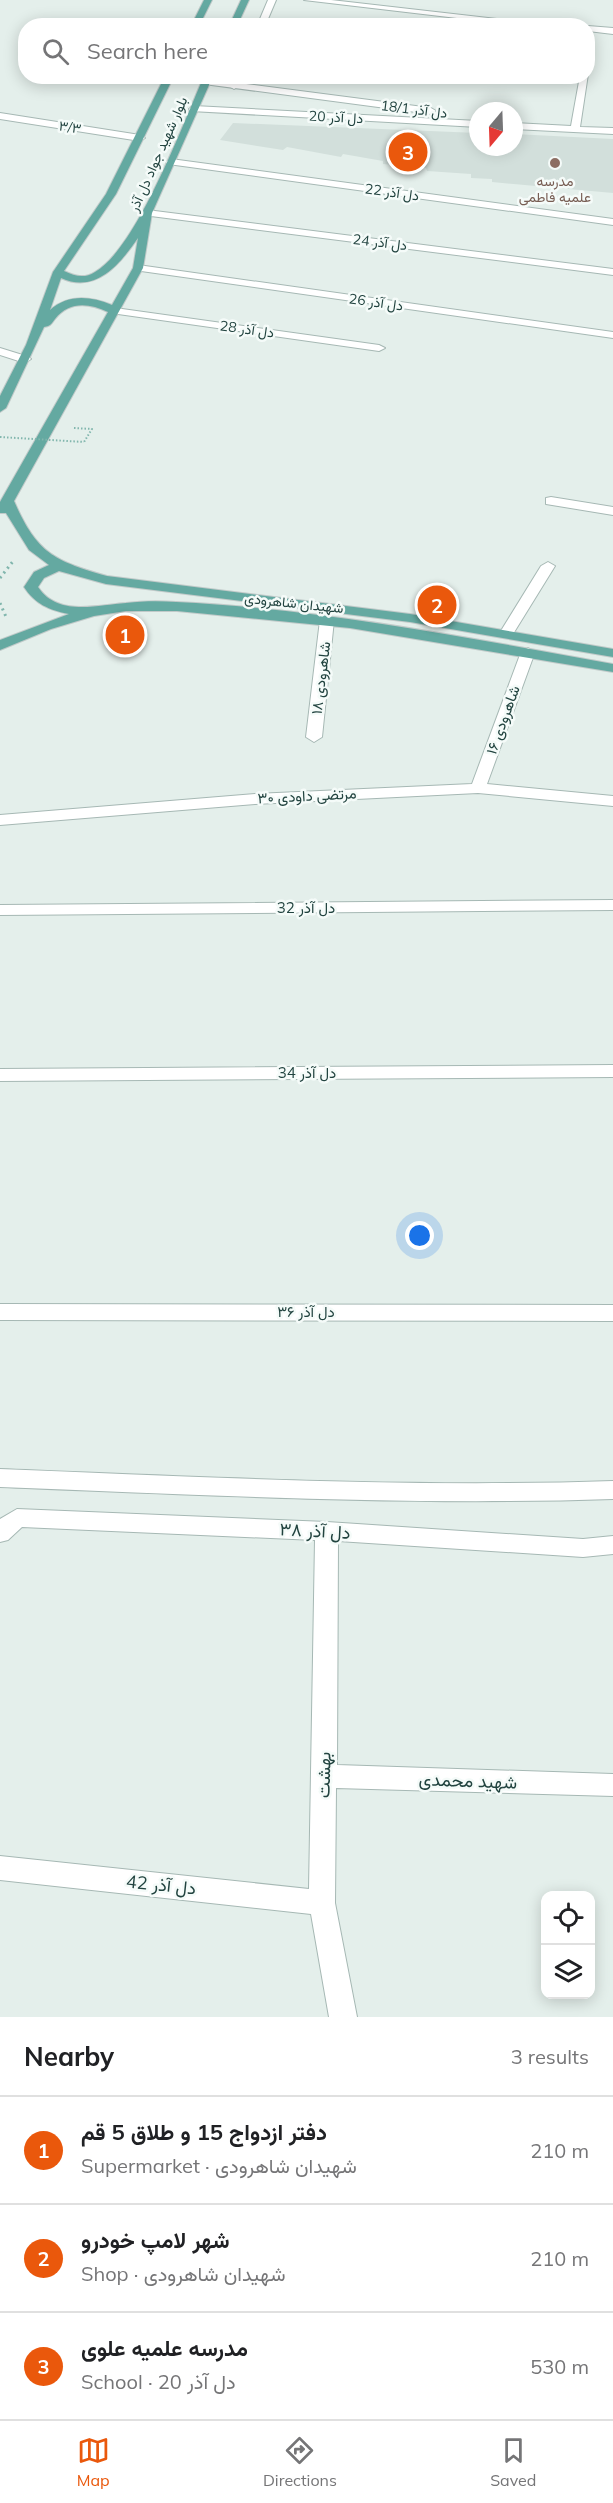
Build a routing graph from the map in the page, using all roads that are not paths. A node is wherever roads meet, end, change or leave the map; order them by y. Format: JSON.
{"nodes":[{"id":1,"x":208,"y":0,"type":"edge"},
{"id":2,"x":245,"y":0,"type":"edge"},
{"id":3,"x":272,"y":0,"type":"edge"},
{"id":4,"x":308,"y":0,"type":"edge"},
{"id":5,"x":199,"y":18,"type":"edge"},
{"id":6,"x":237,"y":18,"type":"edge"},
{"id":7,"x":264,"y":18,"type":"edge"},
{"id":8,"x":479,"y":18,"type":"edge"},
{"id":9,"x":595,"y":30,"type":"edge"},
{"id":10,"x":613,"y":31,"type":"edge"},
{"id":11,"x":166,"y":84,"type":"edge"},
{"id":12,"x":206,"y":84,"type":"edge"},
{"id":13,"x":256,"y":84,"type":"edge"},
{"id":14,"x":583,"y":84,"type":"edge"},
{"id":15,"x":194,"y":109,"type":"junction"},
{"id":16,"x":0,"y":116,"type":"edge"},
{"id":17,"x":469,"y":116,"type":"edge"},
{"id":18,"x":469,"y":124,"type":"edge"},
{"id":19,"x":523,"y":124,"type":"edge"},
{"id":20,"x":575,"y":129,"type":"junction"},
{"id":21,"x":613,"y":131,"type":"edge"},
{"id":22,"x":140,"y":138,"type":"junction"},
{"id":23,"x":171,"y":162,"type":"junction"},
{"id":24,"x":146,"y":217,"type":"junction"},
{"id":25,"x":613,"y":222,"type":"edge"},
{"id":26,"x":138,"y":268,"type":"junction"},
{"id":27,"x":58,"y":272,"type":"junction"},
{"id":28,"x":613,"y":272,"type":"edge"},
{"id":29,"x":115,"y":311,"type":"junction"},
{"id":30,"x":613,"y":335,"type":"edge"},
{"id":31,"x":32,"y":345,"type":"junction"},
{"id":32,"x":378,"y":348,"type":"dead end"},
{"id":33,"x":0,"y":351,"type":"edge"},
{"id":34,"x":25,"y":359,"type":"junction"},
{"id":35,"x":0,"y":408,"type":"edge"},
{"id":36,"x":7,"y":501,"type":"junction"},
{"id":37,"x":551,"y":501,"type":"dead end"},
{"id":38,"x":613,"y":511,"type":"edge"},
{"id":39,"x":0,"y":515,"type":"edge"},
{"id":40,"x":58,"y":566,"type":"junction"},
{"id":41,"x":549,"y":566,"type":"dead end"},
{"id":42,"x":90,"y":613,"type":"junction"},
{"id":43,"x":327,"y":620,"type":"junction"},
{"id":44,"x":506,"y":634,"type":"junction"},
{"id":45,"x":0,"y":646,"type":"edge"},
{"id":46,"x":528,"y":652,"type":"junction"},
{"id":47,"x":613,"y":653,"type":"edge"},
{"id":48,"x":613,"y":668,"type":"edge"},
{"id":49,"x":314,"y":737,"type":"dead end"},
{"id":50,"x":478,"y":788,"type":"junction"},
{"id":51,"x":613,"y":801,"type":"edge"},
{"id":52,"x":0,"y":820,"type":"edge"},
{"id":53,"x":613,"y":905,"type":"edge"},
{"id":54,"x":0,"y":910,"type":"edge"},
{"id":55,"x":613,"y":1071,"type":"edge"},
{"id":56,"x":0,"y":1075,"type":"edge"},
{"id":57,"x":0,"y":1312,"type":"edge"},
{"id":58,"x":613,"y":1313,"type":"edge"},
{"id":59,"x":10,"y":1479,"type":"edge"},
{"id":60,"x":613,"y":1490,"type":"edge"},
{"id":61,"x":9,"y":1526,"type":"edge"},
{"id":62,"x":327,"y":1531,"type":"junction"},
{"id":63,"x":613,"y":1545,"type":"edge"},
{"id":64,"x":324,"y":1776,"type":"junction"},
{"id":65,"x":613,"y":1785,"type":"edge"},
{"id":66,"x":0,"y":1868,"type":"edge"},
{"id":67,"x":322,"y":1902,"type":"junction"},
{"id":68,"x":343,"y":2017,"type":"edge"}],
"edges":[{"from":1,"to":5,"type":"main road"},
{"from":2,"to":6,"type":"main road"},
{"from":3,"to":7,"type":"street"},
{"from":4,"to":8,"type":"street"},
{"from":9,"to":10,"type":"street"},
{"from":11,"to":22,"type":"main road","name":"بلوار شهید جواد دل آذر"},
{"from":12,"to":15,"type":"main road","name":"بلوار شهید جواد دل آذر"},
{"from":13,"to":17,"type":"street","name":"دل آذر 18/1"},
{"from":14,"to":20,"type":"street"},
{"from":15,"to":18,"type":"street","name":"دل آذر 20"},
{"from":15,"to":23,"type":"main road","name":"بلوار شهید جواد دل آذر"},
{"from":16,"to":22,"type":"street","name":"۳/۳"},
{"from":19,"to":20,"type":"street"},
{"from":20,"to":21,"type":"street"},
{"from":22,"to":27,"type":"main road","name":"بلوار شهید جواد دل آذر"},
{"from":23,"to":24,"type":"main road","name":"بلوار شهید جواد دل آذر"},
{"from":23,"to":25,"type":"street","name":"دل آذر 22"},
{"from":24,"to":26,"type":"main road","name":"بلوار شهید جواد دل آذر"},
{"from":24,"to":27,"type":"main road"},
{"from":24,"to":28,"type":"street","name":"دل آذر 24"},
{"from":26,"to":29,"type":"main road","name":"بلوار شهید جواد دل آذر"},
{"from":26,"to":30,"type":"street","name":"دل آذر 26"},
{"from":27,"to":31,"type":"main road","name":"بلوار شهید جواد دل آذر"},
{"from":29,"to":31,"type":"main road"},
{"from":29,"to":32,"type":"street","name":"دل آذر 28"},
{"from":29,"to":36,"type":"main road","name":"بلوار شهید جواد دل آذر"},
{"from":31,"to":34,"type":"main road","name":"بلوار شهید جواد دل آذر"},
{"from":33,"to":34,"type":"street"},
{"from":34,"to":35,"type":"main road","name":"بلوار شهید جواد دل آذر"},
{"from":36,"to":39,"type":"main road","name":"بلوار شهید جواد دل آذر"},
{"from":36,"to":40,"type":"main road","name":"شهیدان شاهرودی"},
{"from":37,"to":38,"type":"street"},
{"from":40,"to":42,"type":"main road"},
{"from":40,"to":44,"type":"main road","name":"شهیدان شاهرودی"},
{"from":41,"to":44,"type":"street"},
{"from":42,"to":43,"type":"main road","name":"شهیدان شاهرودی"},
{"from":42,"to":45,"type":"main road","name":"شهیدان شاهرودی"},
{"from":43,"to":46,"type":"main road","name":"شهیدان شاهرودی"},
{"from":43,"to":49,"type":"street","name":"شاهرودی ۱۸"},
{"from":44,"to":47,"type":"main road","name":"شهیدان شاهرودی"},
{"from":46,"to":48,"type":"main road","name":"شهیدان شاهرودی"},
{"from":46,"to":50,"type":"street","name":"شاهرودی ۱۶"},
{"from":50,"to":51,"type":"street","name":"۳۰ مرتضی داودی"},
{"from":50,"to":52,"type":"street","name":"۳۰ مرتضی داودی"},
{"from":53,"to":54,"type":"street","name":"دل آذر 32"},
{"from":55,"to":56,"type":"street","name":"دل آذر 34"},
{"from":57,"to":58,"type":"street","name":"دل آذر ۳۶"},
{"from":59,"to":60,"type":"street"},
{"from":61,"to":62,"type":"street","name":"دل آذر ۳۸"},
{"from":62,"to":63,"type":"street","name":"دل آذر ۳۸"},
{"from":62,"to":64,"type":"street","name":"بهشت"},
{"from":64,"to":65,"type":"street","name":"شهید محمدی"},
{"from":64,"to":67,"type":"street","name":"بهشت"},
{"from":66,"to":67,"type":"street","name":"دل آذر 42"},
{"from":67,"to":68,"type":"street","name":"بهشت"}]}
